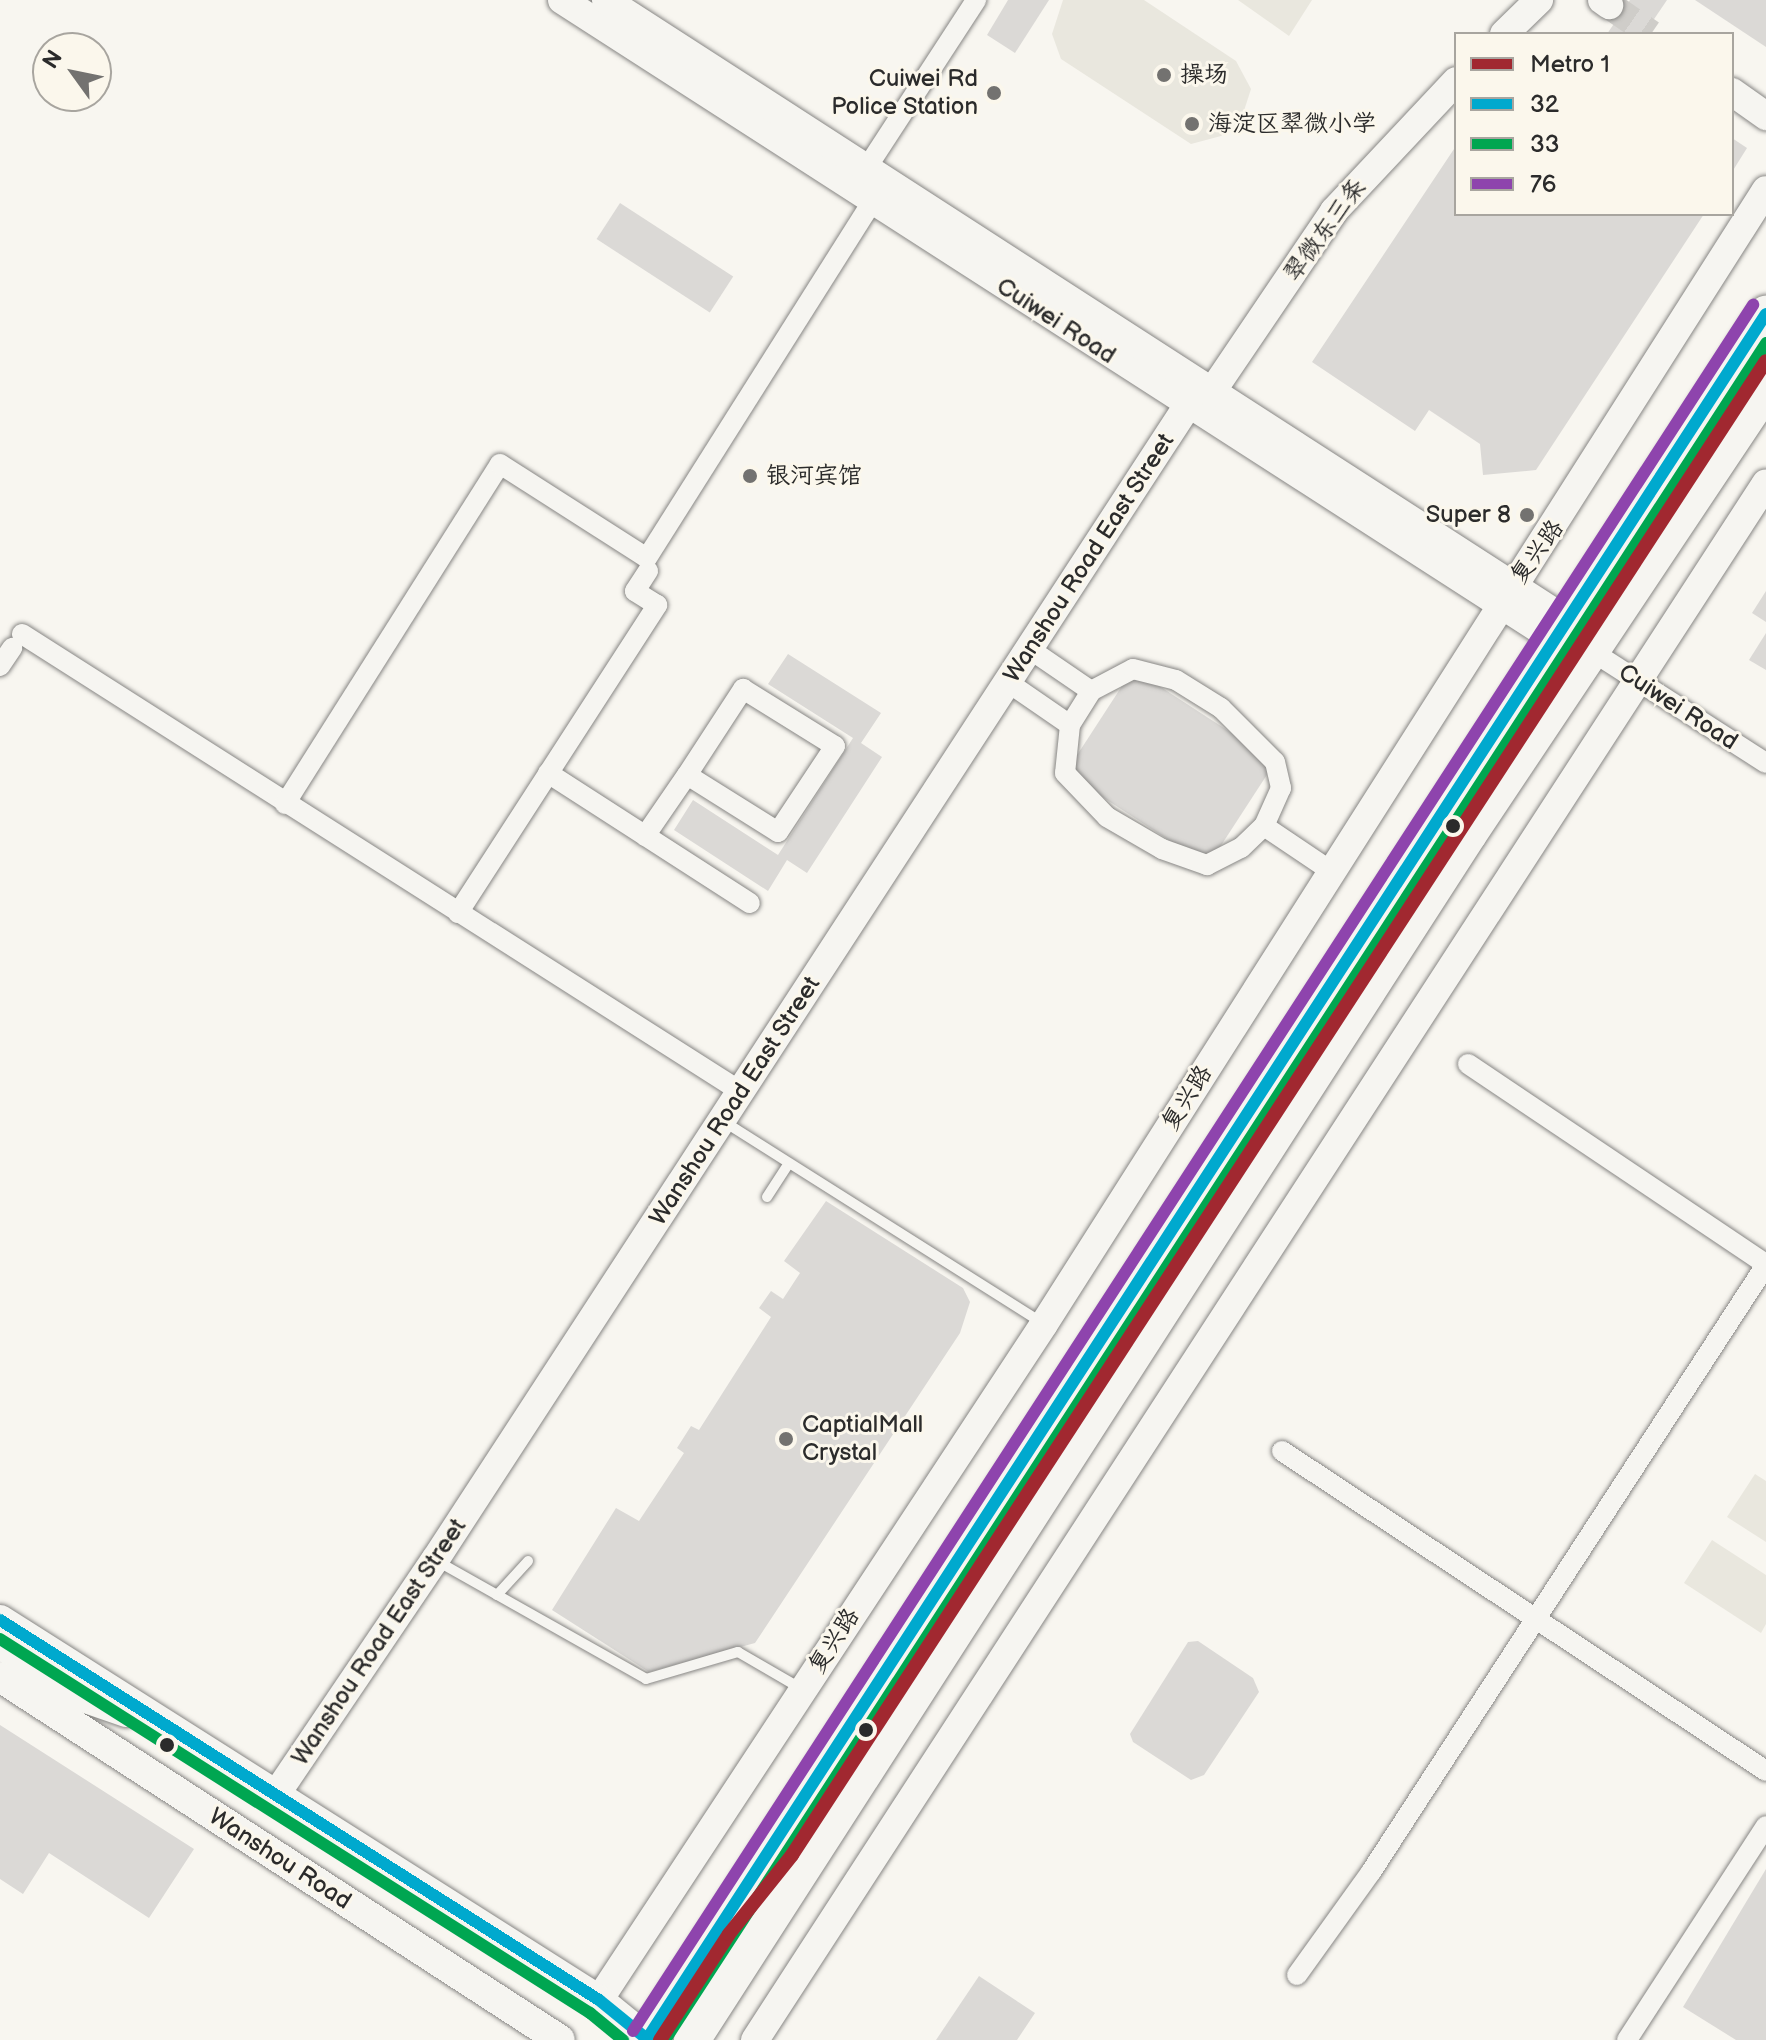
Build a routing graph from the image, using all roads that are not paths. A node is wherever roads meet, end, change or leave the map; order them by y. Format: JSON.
{"nodes":[{"id":1,"x":562,"y":0,"type":"edge"},
{"id":2,"x":606,"y":0,"type":"edge"},
{"id":3,"x":976,"y":0,"type":"edge"},
{"id":4,"x":1539,"y":0,"type":"edge"},
{"id":5,"x":1506,"y":32,"type":"edge"},
{"id":6,"x":1454,"y":83,"type":"edge"},
{"id":7,"x":1734,"y":93,"type":"edge"},
{"id":8,"x":1766,"y":116,"type":"edge"},
{"id":9,"x":866,"y":169,"type":"junction"},
{"id":10,"x":1766,"y":190,"type":"edge"},
{"id":11,"x":872,"y":202,"type":"junction"},
{"id":12,"x":1766,"y":314,"type":"edge"},
{"id":13,"x":1766,"y":389,"type":"edge"},
{"id":14,"x":1199,"y":399,"type":"junction"},
{"id":15,"x":1766,"y":483,"type":"edge"},
{"id":16,"x":648,"y":571,"type":"dead end"},
{"id":17,"x":1506,"y":595,"type":"junction"},
{"id":18,"x":1559,"y":629,"type":"junction"},
{"id":19,"x":1031,"y":650,"type":"junction"},
{"id":20,"x":1590,"y":650,"type":"junction"},
{"id":21,"x":0,"y":666,"type":"edge"},
{"id":22,"x":1637,"y":680,"type":"junction"},
{"id":23,"x":1009,"y":683,"type":"junction"},
{"id":24,"x":1091,"y":691,"type":"junction"},
{"id":25,"x":1070,"y":725,"type":"junction"},
{"id":26,"x":1766,"y":763,"type":"edge"},
{"id":27,"x":548,"y":773,"type":"junction"},
{"id":28,"x":687,"y":775,"type":"junction"},
{"id":29,"x":285,"y":804,"type":"junction"},
{"id":30,"x":1264,"y":826,"type":"junction"},
{"id":31,"x":645,"y":836,"type":"junction"},
{"id":32,"x":1331,"y":871,"type":"junction"},
{"id":33,"x":750,"y":903,"type":"dead end"},
{"id":34,"x":458,"y":913,"type":"junction"},
{"id":35,"x":1468,"y":1064,"type":"dead end"},
{"id":36,"x":740,"y":1091,"type":"junction"},
{"id":37,"x":721,"y":1120,"type":"junction"},
{"id":38,"x":789,"y":1163,"type":"junction"},
{"id":39,"x":767,"y":1197,"type":"dead end"},
{"id":40,"x":1766,"y":1264,"type":"edge"},
{"id":41,"x":1044,"y":1324,"type":"junction"},
{"id":42,"x":1282,"y":1451,"type":"dead end"},
{"id":43,"x":435,"y":1560,"type":"junction"},
{"id":44,"x":528,"y":1561,"type":"dead end"},
{"id":45,"x":497,"y":1595,"type":"junction"},
{"id":46,"x":1536,"y":1619,"type":"junction"},
{"id":47,"x":0,"y":1620,"type":"edge"},
{"id":48,"x":0,"y":1644,"type":"edge"},
{"id":49,"x":0,"y":1677,"type":"edge"},
{"id":50,"x":803,"y":1690,"type":"junction"},
{"id":51,"x":180,"y":1731,"type":"junction"},
{"id":52,"x":1766,"y":1771,"type":"edge"},
{"id":53,"x":277,"y":1793,"type":"junction"},
{"id":54,"x":1766,"y":1826,"type":"edge"},
{"id":55,"x":1297,"y":1975,"type":"dead end"},
{"id":56,"x":599,"y":2000,"type":"junction"},
{"id":57,"x":560,"y":2040,"type":"edge"},
{"id":58,"x":647,"y":2040,"type":"edge"},
{"id":59,"x":692,"y":2040,"type":"edge"},
{"id":60,"x":755,"y":2040,"type":"edge"},
{"id":61,"x":1627,"y":2040,"type":"edge"}],
"edges":[{"from":1,"to":11,"type":"street","name":"Cuiwei Road"},
{"from":2,"to":9,"type":"street","name":"Cuiwei Road"},
{"from":3,"to":9,"type":"street"},
{"from":4,"to":5,"type":"street"},
{"from":6,"to":14,"type":"street","name":"翠微东三条"},
{"from":7,"to":8,"type":"street"},
{"from":9,"to":14,"type":"street","name":"Cuiwei Road"},
{"from":10,"to":17,"type":"street","name":"复兴路"},
{"from":11,"to":14,"type":"street","name":"Cuiwei Road"},
{"from":11,"to":29,"type":"street"},
{"from":12,"to":18,"type":"highway"},
{"from":13,"to":20,"type":"highway"},
{"from":14,"to":17,"type":"street","name":"Cuiwei Road"},
{"from":14,"to":19,"type":"street","name":"Wanshou Road East Street"},
{"from":15,"to":22,"type":"street"},
{"from":16,"to":27,"type":"street"},
{"from":17,"to":18,"type":"street","name":"Cuiwei Road"},
{"from":17,"to":32,"type":"street","name":"复兴路"},
{"from":18,"to":58,"type":"highway"},
{"from":19,"to":23,"type":"street","name":"Wanshou Road East Street"},
{"from":19,"to":24,"type":"street"},
{"from":20,"to":22,"type":"street","name":"Cuiwei Road"},
{"from":20,"to":59,"type":"highway"},
{"from":21,"to":29,"type":"street"},
{"from":22,"to":26,"type":"street","name":"Cuiwei Road"},
{"from":22,"to":60,"type":"street"},
{"from":23,"to":25,"type":"street"},
{"from":23,"to":36,"type":"street","name":"Wanshou Road East Street"},
{"from":24,"to":25,"type":"street"},
{"from":24,"to":30,"type":"street"},
{"from":25,"to":30,"type":"street"},
{"from":27,"to":31,"type":"street"},
{"from":27,"to":34,"type":"street"},
{"from":28,"to":28,"type":"street"},
{"from":28,"to":31,"type":"street"},
{"from":29,"to":34,"type":"street"},
{"from":30,"to":32,"type":"street"},
{"from":31,"to":33,"type":"street"},
{"from":32,"to":41,"type":"street","name":"复兴路"},
{"from":34,"to":36,"type":"street"},
{"from":35,"to":40,"type":"street"},
{"from":36,"to":37,"type":"street","name":"Wanshou Road East Street"},
{"from":37,"to":38,"type":"lane"},
{"from":37,"to":43,"type":"street","name":"Wanshou Road East Street"},
{"from":38,"to":39,"type":"lane"},
{"from":38,"to":41,"type":"lane"},
{"from":40,"to":46,"type":"street"},
{"from":41,"to":50,"type":"street","name":"复兴路"},
{"from":42,"to":46,"type":"street"},
{"from":43,"to":45,"type":"lane"},
{"from":43,"to":53,"type":"street","name":"Wanshou Road East Street"},
{"from":44,"to":45,"type":"lane"},
{"from":45,"to":50,"type":"lane"},
{"from":46,"to":52,"type":"street"},
{"from":46,"to":55,"type":"street"},
{"from":47,"to":51,"type":"main road"},
{"from":48,"to":51,"type":"main road"},
{"from":49,"to":57,"type":"main road","name":"Wanshou Road"},
{"from":50,"to":56,"type":"street","name":"复兴路"},
{"from":51,"to":53,"type":"main road"},
{"from":53,"to":56,"type":"main road"},
{"from":54,"to":61,"type":"street"},
{"from":56,"to":58,"type":"main road"}]}
